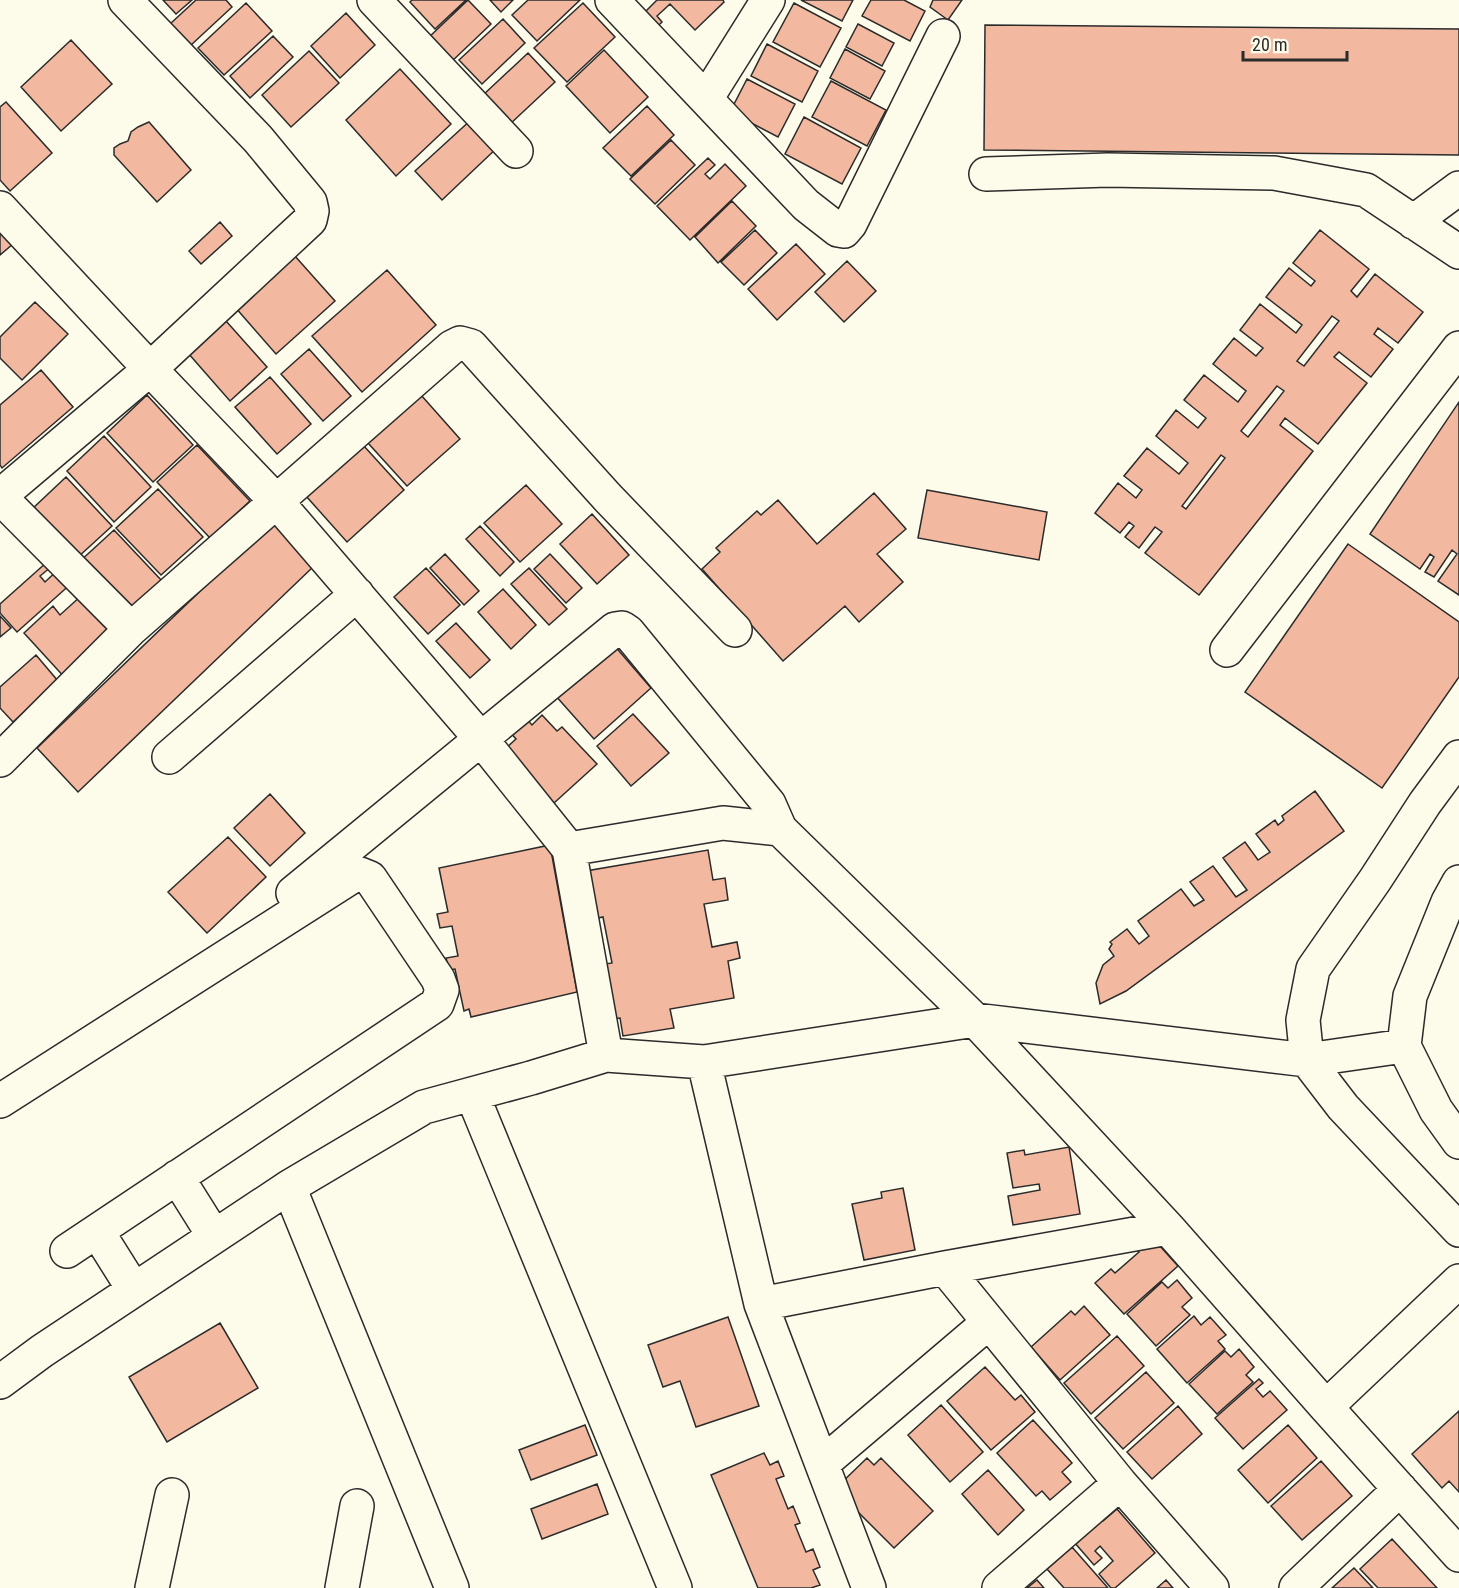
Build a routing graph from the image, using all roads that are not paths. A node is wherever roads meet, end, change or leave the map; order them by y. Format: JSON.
{"nodes":[{"id":1,"x":125,"y":0,"type":"edge"},
{"id":2,"x":374,"y":0,"type":"edge"},
{"id":3,"x":612,"y":0,"type":"edge"},
{"id":4,"x":768,"y":0,"type":"edge"},
{"id":5,"x":943,"y":36,"type":"dead end"},
{"id":6,"x":706,"y":99,"type":"junction"},
{"id":7,"x":516,"y":151,"type":"dead end"},
{"id":8,"x":986,"y":174,"type":"dead end"},
{"id":9,"x":1459,"y":188,"type":"edge"},
{"id":10,"x":0,"y":208,"type":"edge"},
{"id":11,"x":1413,"y":222,"type":"junction"},
{"id":12,"x":1459,"y":252,"type":"edge"},
{"id":13,"x":1459,"y":348,"type":"edge"},
{"id":14,"x":150,"y":369,"type":"junction"},
{"id":15,"x":0,"y":497,"type":"edge"},
{"id":16,"x":277,"y":502,"type":"junction"},
{"id":17,"x":357,"y":594,"type":"junction"},
{"id":18,"x":131,"y":629,"type":"junction"},
{"id":19,"x":735,"y":630,"type":"dead end"},
{"id":20,"x":1227,"y":650,"type":"dead end"},
{"id":21,"x":481,"y":739,"type":"junction"},
{"id":22,"x":6,"y":743,"type":"edge"},
{"id":23,"x":170,"y":757,"type":"dead end"},
{"id":24,"x":1459,"y":757,"type":"edge"},
{"id":25,"x":780,"y":829,"type":"junction"},
{"id":26,"x":569,"y":849,"type":"junction"},
{"id":27,"x":1459,"y":882,"type":"edge"},
{"id":28,"x":289,"y":897,"type":"dead end"},
{"id":29,"x":975,"y":1020,"type":"junction"},
{"id":30,"x":1404,"y":1046,"type":"junction"},
{"id":31,"x":606,"y":1055,"type":"junction"},
{"id":32,"x":1307,"y":1060,"type":"junction"},
{"id":33,"x":704,"y":1062,"type":"junction"},
{"id":34,"x":472,"y":1094,"type":"junction"},
{"id":35,"x":0,"y":1101,"type":"edge"},
{"id":36,"x":1459,"y":1142,"type":"edge"},
{"id":37,"x":177,"y":1177,"type":"junction"},
{"id":38,"x":289,"y":1187,"type":"junction"},
{"id":39,"x":1168,"y":1227,"type":"junction"},
{"id":40,"x":1459,"y":1230,"type":"edge"},
{"id":41,"x":97,"y":1231,"type":"junction"},
{"id":42,"x":214,"y":1236,"type":"junction"},
{"id":43,"x":67,"y":1251,"type":"dead end"},
{"id":44,"x":945,"y":1268,"type":"junction"},
{"id":45,"x":1459,"y":1281,"type":"edge"},
{"id":46,"x":134,"y":1290,"type":"junction"},
{"id":47,"x":761,"y":1304,"type":"junction"},
{"id":48,"x":989,"y":1322,"type":"junction"},
{"id":49,"x":0,"y":1382,"type":"edge"},
{"id":50,"x":1326,"y":1407,"type":"junction"},
{"id":51,"x":822,"y":1464,"type":"junction"},
{"id":52,"x":1120,"y":1483,"type":"junction"},
{"id":53,"x":1400,"y":1490,"type":"junction"},
{"id":54,"x":172,"y":1495,"type":"dead end"},
{"id":55,"x":357,"y":1506,"type":"dead end"},
{"id":56,"x":1459,"y":1555,"type":"edge"},
{"id":57,"x":152,"y":1588,"type":"edge"},
{"id":58,"x":342,"y":1588,"type":"edge"},
{"id":59,"x":452,"y":1588,"type":"edge"},
{"id":60,"x":675,"y":1588,"type":"edge"},
{"id":61,"x":869,"y":1588,"type":"edge"},
{"id":62,"x":999,"y":1588,"type":"edge"},
{"id":63,"x":1212,"y":1588,"type":"edge"},
{"id":64,"x":1296,"y":1588,"type":"edge"}],
"edges":[{"from":1,"to":14,"type":"street"},
{"from":2,"to":7,"type":"street"},
{"from":3,"to":6,"type":"street"},
{"from":4,"to":6,"type":"street"},
{"from":5,"to":6,"type":"street"},
{"from":8,"to":11,"type":"street"},
{"from":9,"to":11,"type":"street"},
{"from":10,"to":14,"type":"street"},
{"from":11,"to":12,"type":"street"},
{"from":13,"to":20,"type":"street"},
{"from":14,"to":15,"type":"street"},
{"from":14,"to":16,"type":"street"},
{"from":15,"to":18,"type":"street"},
{"from":16,"to":17,"type":"street"},
{"from":16,"to":18,"type":"street"},
{"from":16,"to":19,"type":"street"},
{"from":17,"to":21,"type":"street"},
{"from":17,"to":23,"type":"street"},
{"from":18,"to":22,"type":"street"},
{"from":21,"to":25,"type":"street"},
{"from":21,"to":26,"type":"street"},
{"from":21,"to":28,"type":"street"},
{"from":24,"to":32,"type":"street"},
{"from":25,"to":26,"type":"street"},
{"from":25,"to":29,"type":"street"},
{"from":26,"to":31,"type":"street"},
{"from":27,"to":30,"type":"street"},
{"from":29,"to":32,"type":"street"},
{"from":29,"to":33,"type":"street"},
{"from":29,"to":39,"type":"street"},
{"from":30,"to":32,"type":"street"},
{"from":30,"to":36,"type":"street"},
{"from":31,"to":33,"type":"street"},
{"from":31,"to":34,"type":"street"},
{"from":32,"to":40,"type":"street"},
{"from":33,"to":47,"type":"street"},
{"from":34,"to":38,"type":"street"},
{"from":34,"to":60,"type":"street"},
{"from":35,"to":37,"type":"street"},
{"from":37,"to":41,"type":"street"},
{"from":37,"to":42,"type":"street"},
{"from":38,"to":42,"type":"street"},
{"from":38,"to":59,"type":"street"},
{"from":39,"to":44,"type":"street"},
{"from":39,"to":50,"type":"street"},
{"from":41,"to":43,"type":"street"},
{"from":41,"to":46,"type":"street"},
{"from":42,"to":46,"type":"street"},
{"from":44,"to":47,"type":"street"},
{"from":44,"to":48,"type":"street"},
{"from":45,"to":50,"type":"street"},
{"from":46,"to":49,"type":"street"},
{"from":47,"to":51,"type":"street"},
{"from":48,"to":51,"type":"street"},
{"from":48,"to":52,"type":"street"},
{"from":50,"to":53,"type":"street"},
{"from":51,"to":61,"type":"street"},
{"from":52,"to":62,"type":"street"},
{"from":52,"to":63,"type":"street"},
{"from":53,"to":56,"type":"street"},
{"from":53,"to":64,"type":"street"},
{"from":54,"to":57,"type":"street"},
{"from":55,"to":58,"type":"street"}]}
